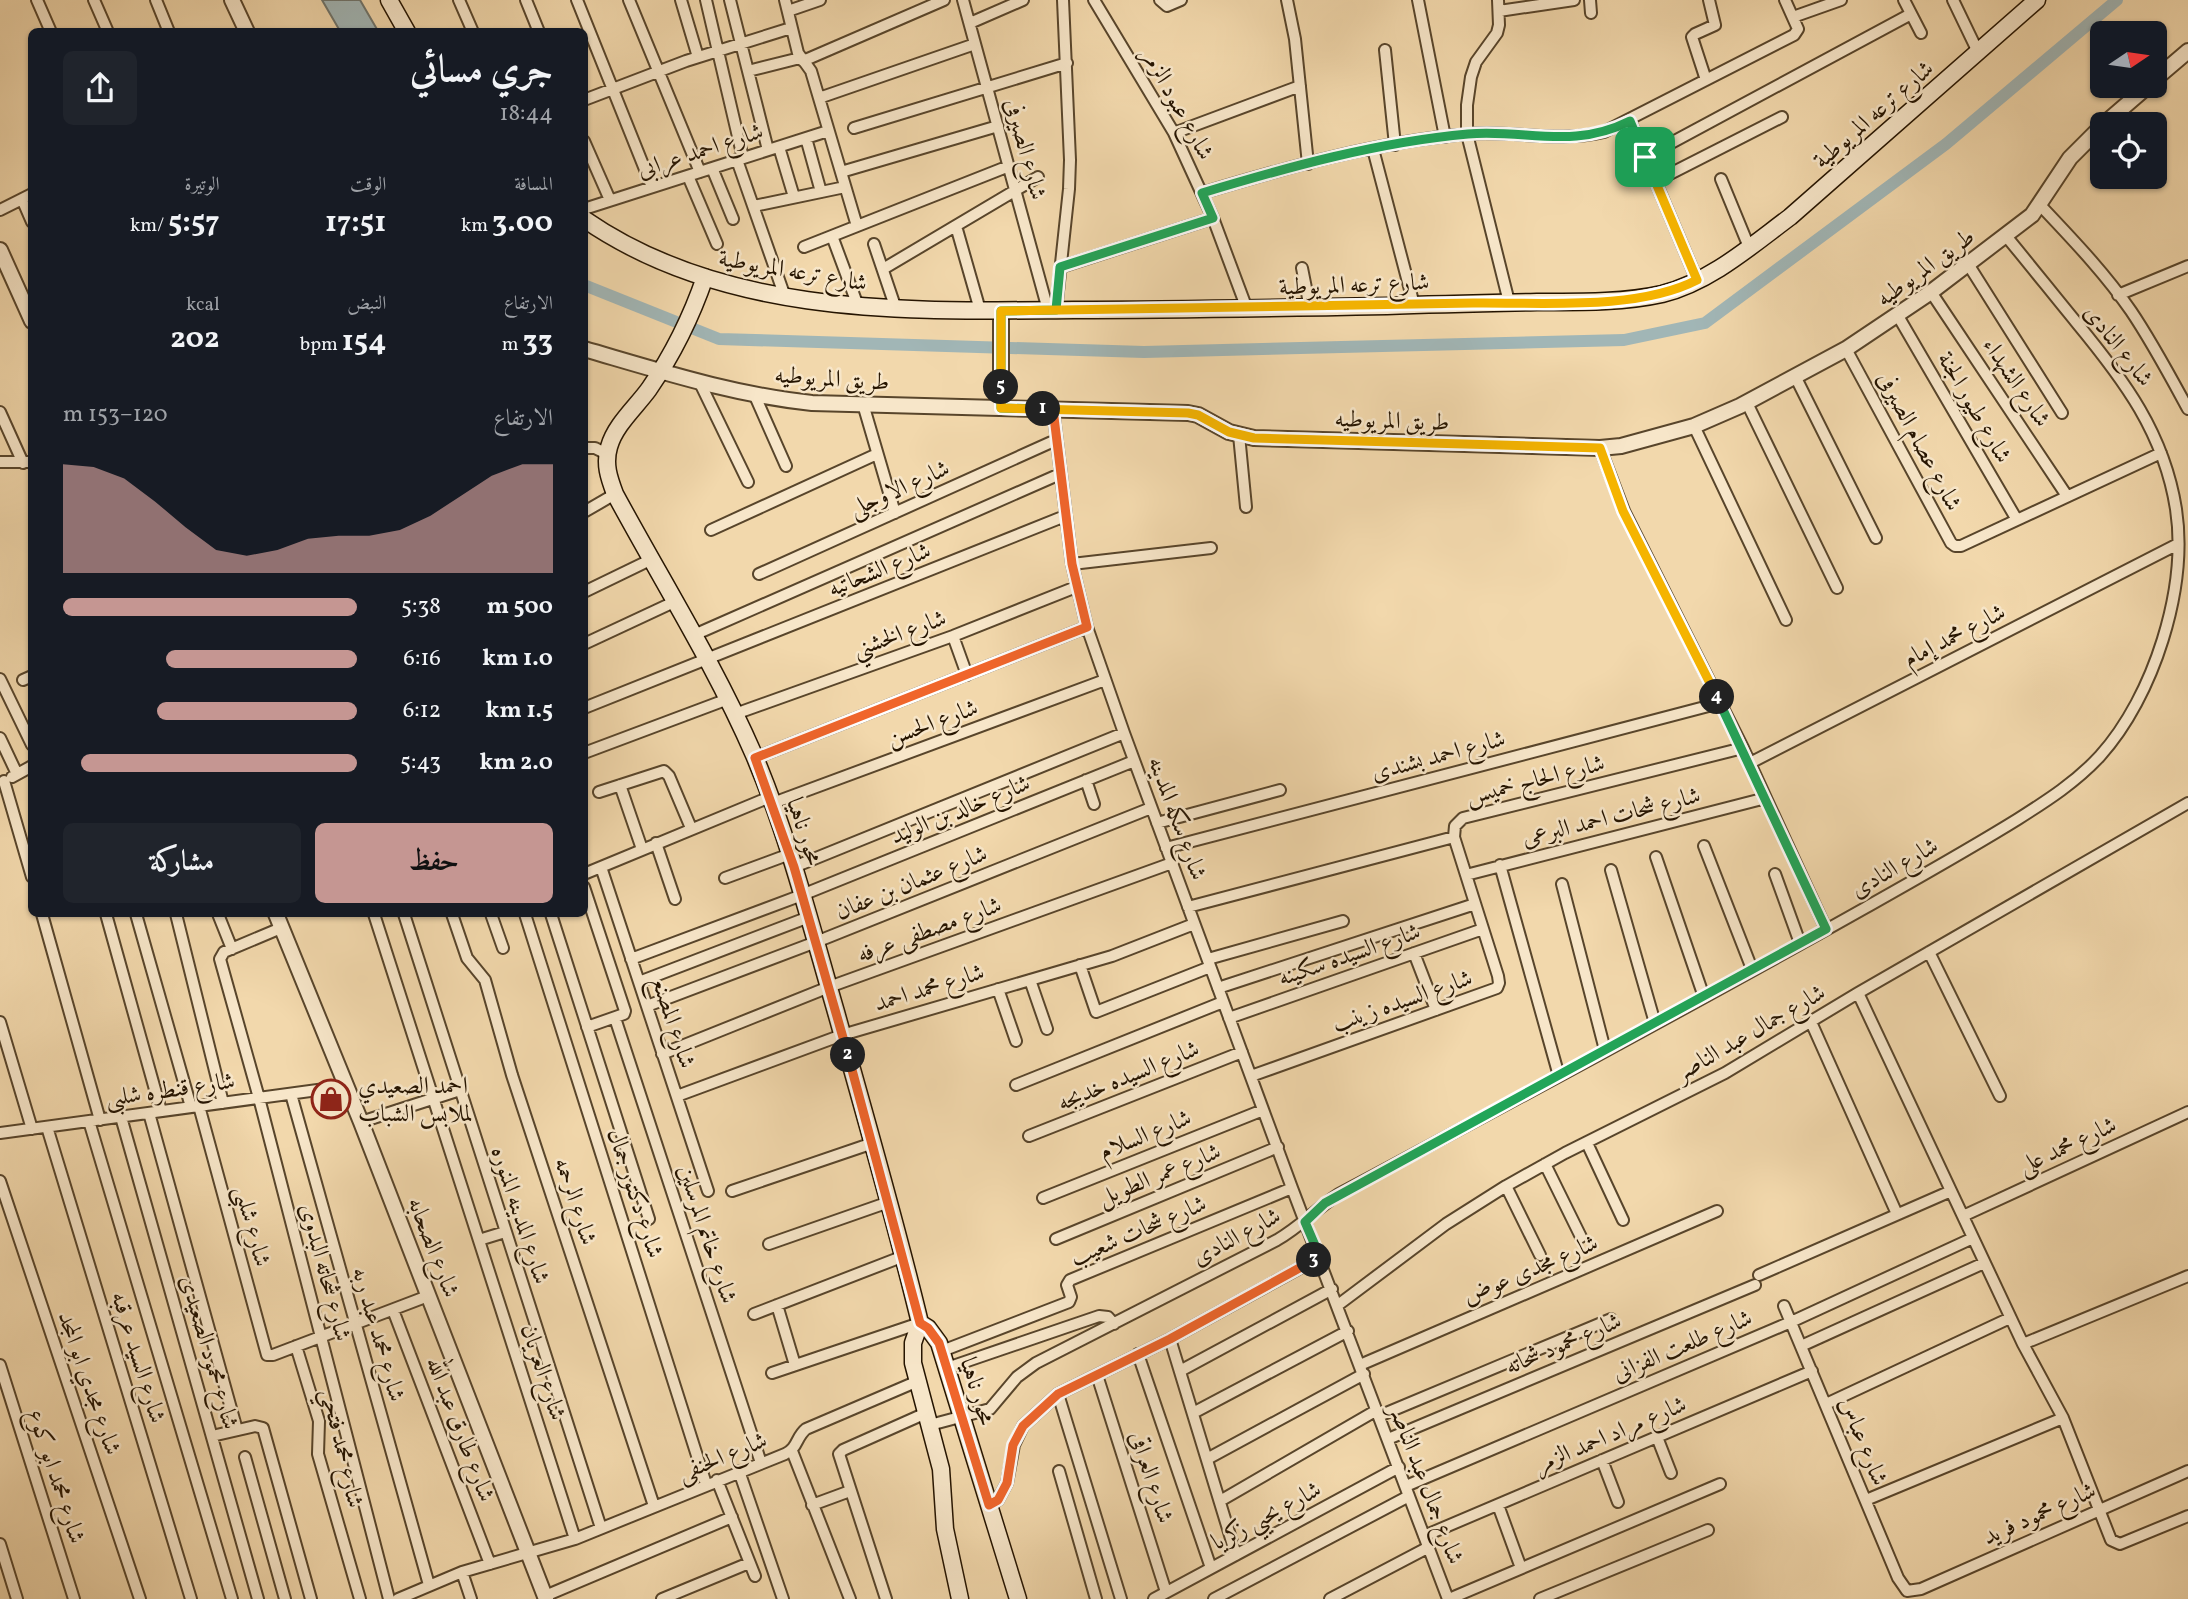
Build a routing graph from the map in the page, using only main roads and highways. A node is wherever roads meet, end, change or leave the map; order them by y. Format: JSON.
{"nodes":[{"id":1,"x":389,"y":0,"type":"edge"},
{"id":2,"x":2037,"y":0,"type":"edge"},
{"id":3,"x":2020,"y":6,"type":"edge"},
{"id":4,"x":405,"y":28,"type":"edge"},
{"id":5,"x":588,"y":222,"type":"edge"},
{"id":6,"x":703,"y":284,"type":"junction"},
{"id":7,"x":920,"y":1323,"type":"junction"},
{"id":8,"x":960,"y":1599,"type":"edge"},
{"id":9,"x":1018,"y":1599,"type":"edge"}],
"edges":[{"from":1,"to":4,"type":"main road"},
{"from":2,"to":3,"type":"main road","name":"شارع ترعه المريوطية"},
{"from":3,"to":6,"type":"main road","name":"شارع ترعه المريوطية"},
{"from":5,"to":6,"type":"main road","name":"شارع ترعه المريوطية"},
{"from":6,"to":7,"type":"main road","name":"محور ناهيا"},
{"from":7,"to":8,"type":"main road","name":"محور ناهيا"},
{"from":7,"to":9,"type":"main road","name":"محور ناهيا"}]}
